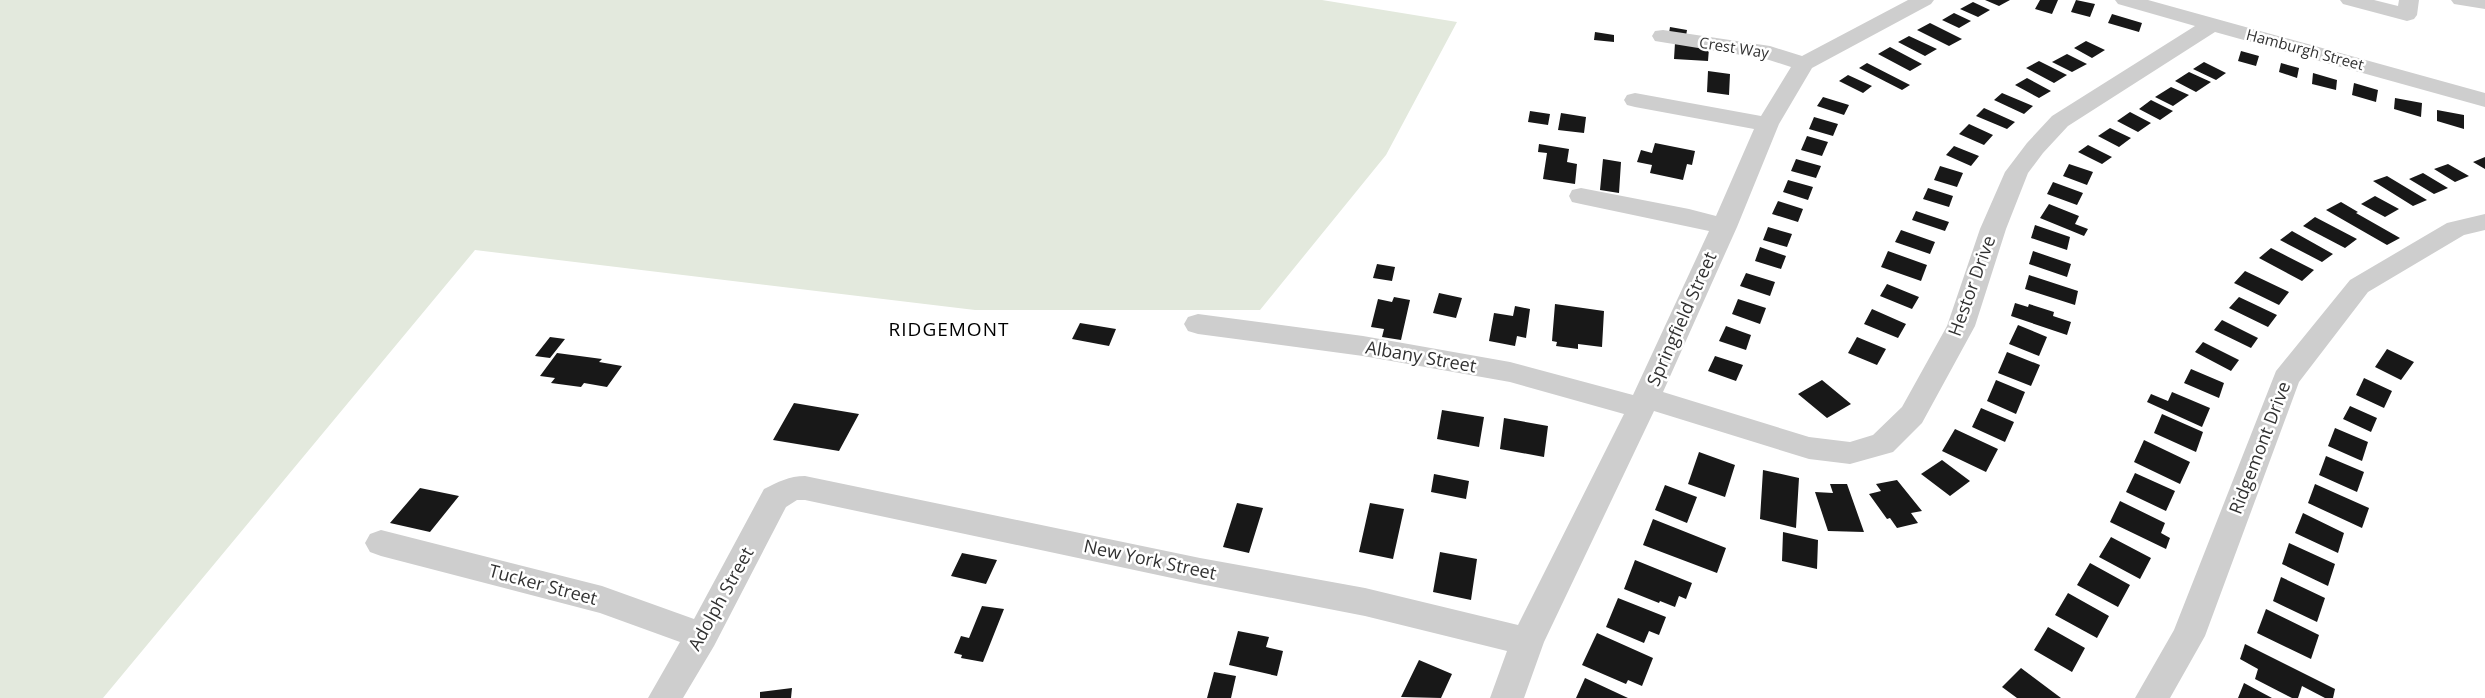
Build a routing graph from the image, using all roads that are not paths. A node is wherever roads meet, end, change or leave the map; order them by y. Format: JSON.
{"nodes":[{"id":1,"x":1924,"y":0,"type":"edge"},
{"id":2,"x":2125,"y":0,"type":"edge"},
{"id":3,"x":2350,"y":0,"type":"edge"},
{"id":4,"x":2408,"y":0,"type":"edge"},
{"id":5,"x":2461,"y":0,"type":"edge"},
{"id":6,"x":2485,"y":3,"type":"edge"},
{"id":7,"x":2212,"y":24,"type":"junction"},
{"id":8,"x":1663,"y":36,"type":"dead end"},
{"id":9,"x":1804,"y":64,"type":"junction"},
{"id":10,"x":1634,"y":100,"type":"dead end"},
{"id":11,"x":2485,"y":100,"type":"edge"},
{"id":12,"x":1767,"y":124,"type":"junction"},
{"id":13,"x":1581,"y":196,"type":"dead end"},
{"id":14,"x":2485,"y":222,"type":"edge"},
{"id":15,"x":1724,"y":227,"type":"junction"},
{"id":16,"x":1198,"y":324,"type":"dead end"},
{"id":17,"x":1643,"y":403,"type":"junction"},
{"id":18,"x":775,"y":498,"type":"joint"},
{"id":19,"x":381,"y":543,"type":"dead end"},
{"id":20,"x":702,"y":636,"type":"junction"},
{"id":21,"x":1527,"y":642,"type":"junction"},
{"id":22,"x":665,"y":698,"type":"edge"},
{"id":23,"x":1507,"y":698,"type":"edge"},
{"id":24,"x":2152,"y":698,"type":"edge"}],
"edges":[{"from":1,"to":9,"type":"street"},
{"from":2,"to":7,"type":"street","name":"Hamburgh Street"},
{"from":3,"to":4,"type":"street"},
{"from":5,"to":6,"type":"street"},
{"from":7,"to":11,"type":"street","name":"Hamburgh Street"},
{"from":7,"to":17,"type":"street","name":"Hestor Drive"},
{"from":8,"to":9,"type":"street","name":"Crest Way"},
{"from":9,"to":12,"type":"street","name":"Springfield Street"},
{"from":10,"to":12,"type":"street"},
{"from":12,"to":15,"type":"street","name":"Springfield Street"},
{"from":13,"to":15,"type":"street"},
{"from":14,"to":24,"type":"street","name":"Ridgemont Drive"},
{"from":15,"to":17,"type":"street","name":"Springfield Street"},
{"from":16,"to":17,"type":"street","name":"Albany Street"},
{"from":17,"to":21,"type":"street","name":"Springfield Street"},
{"from":18,"to":20,"type":"street","name":"Adolph Street"},
{"from":18,"to":21,"type":"street","name":"New York Street"},
{"from":19,"to":20,"type":"street","name":"Tucker Street"},
{"from":20,"to":22,"type":"street","name":"Adolph Street"},
{"from":21,"to":23,"type":"street","name":"Springfield Street"}]}
